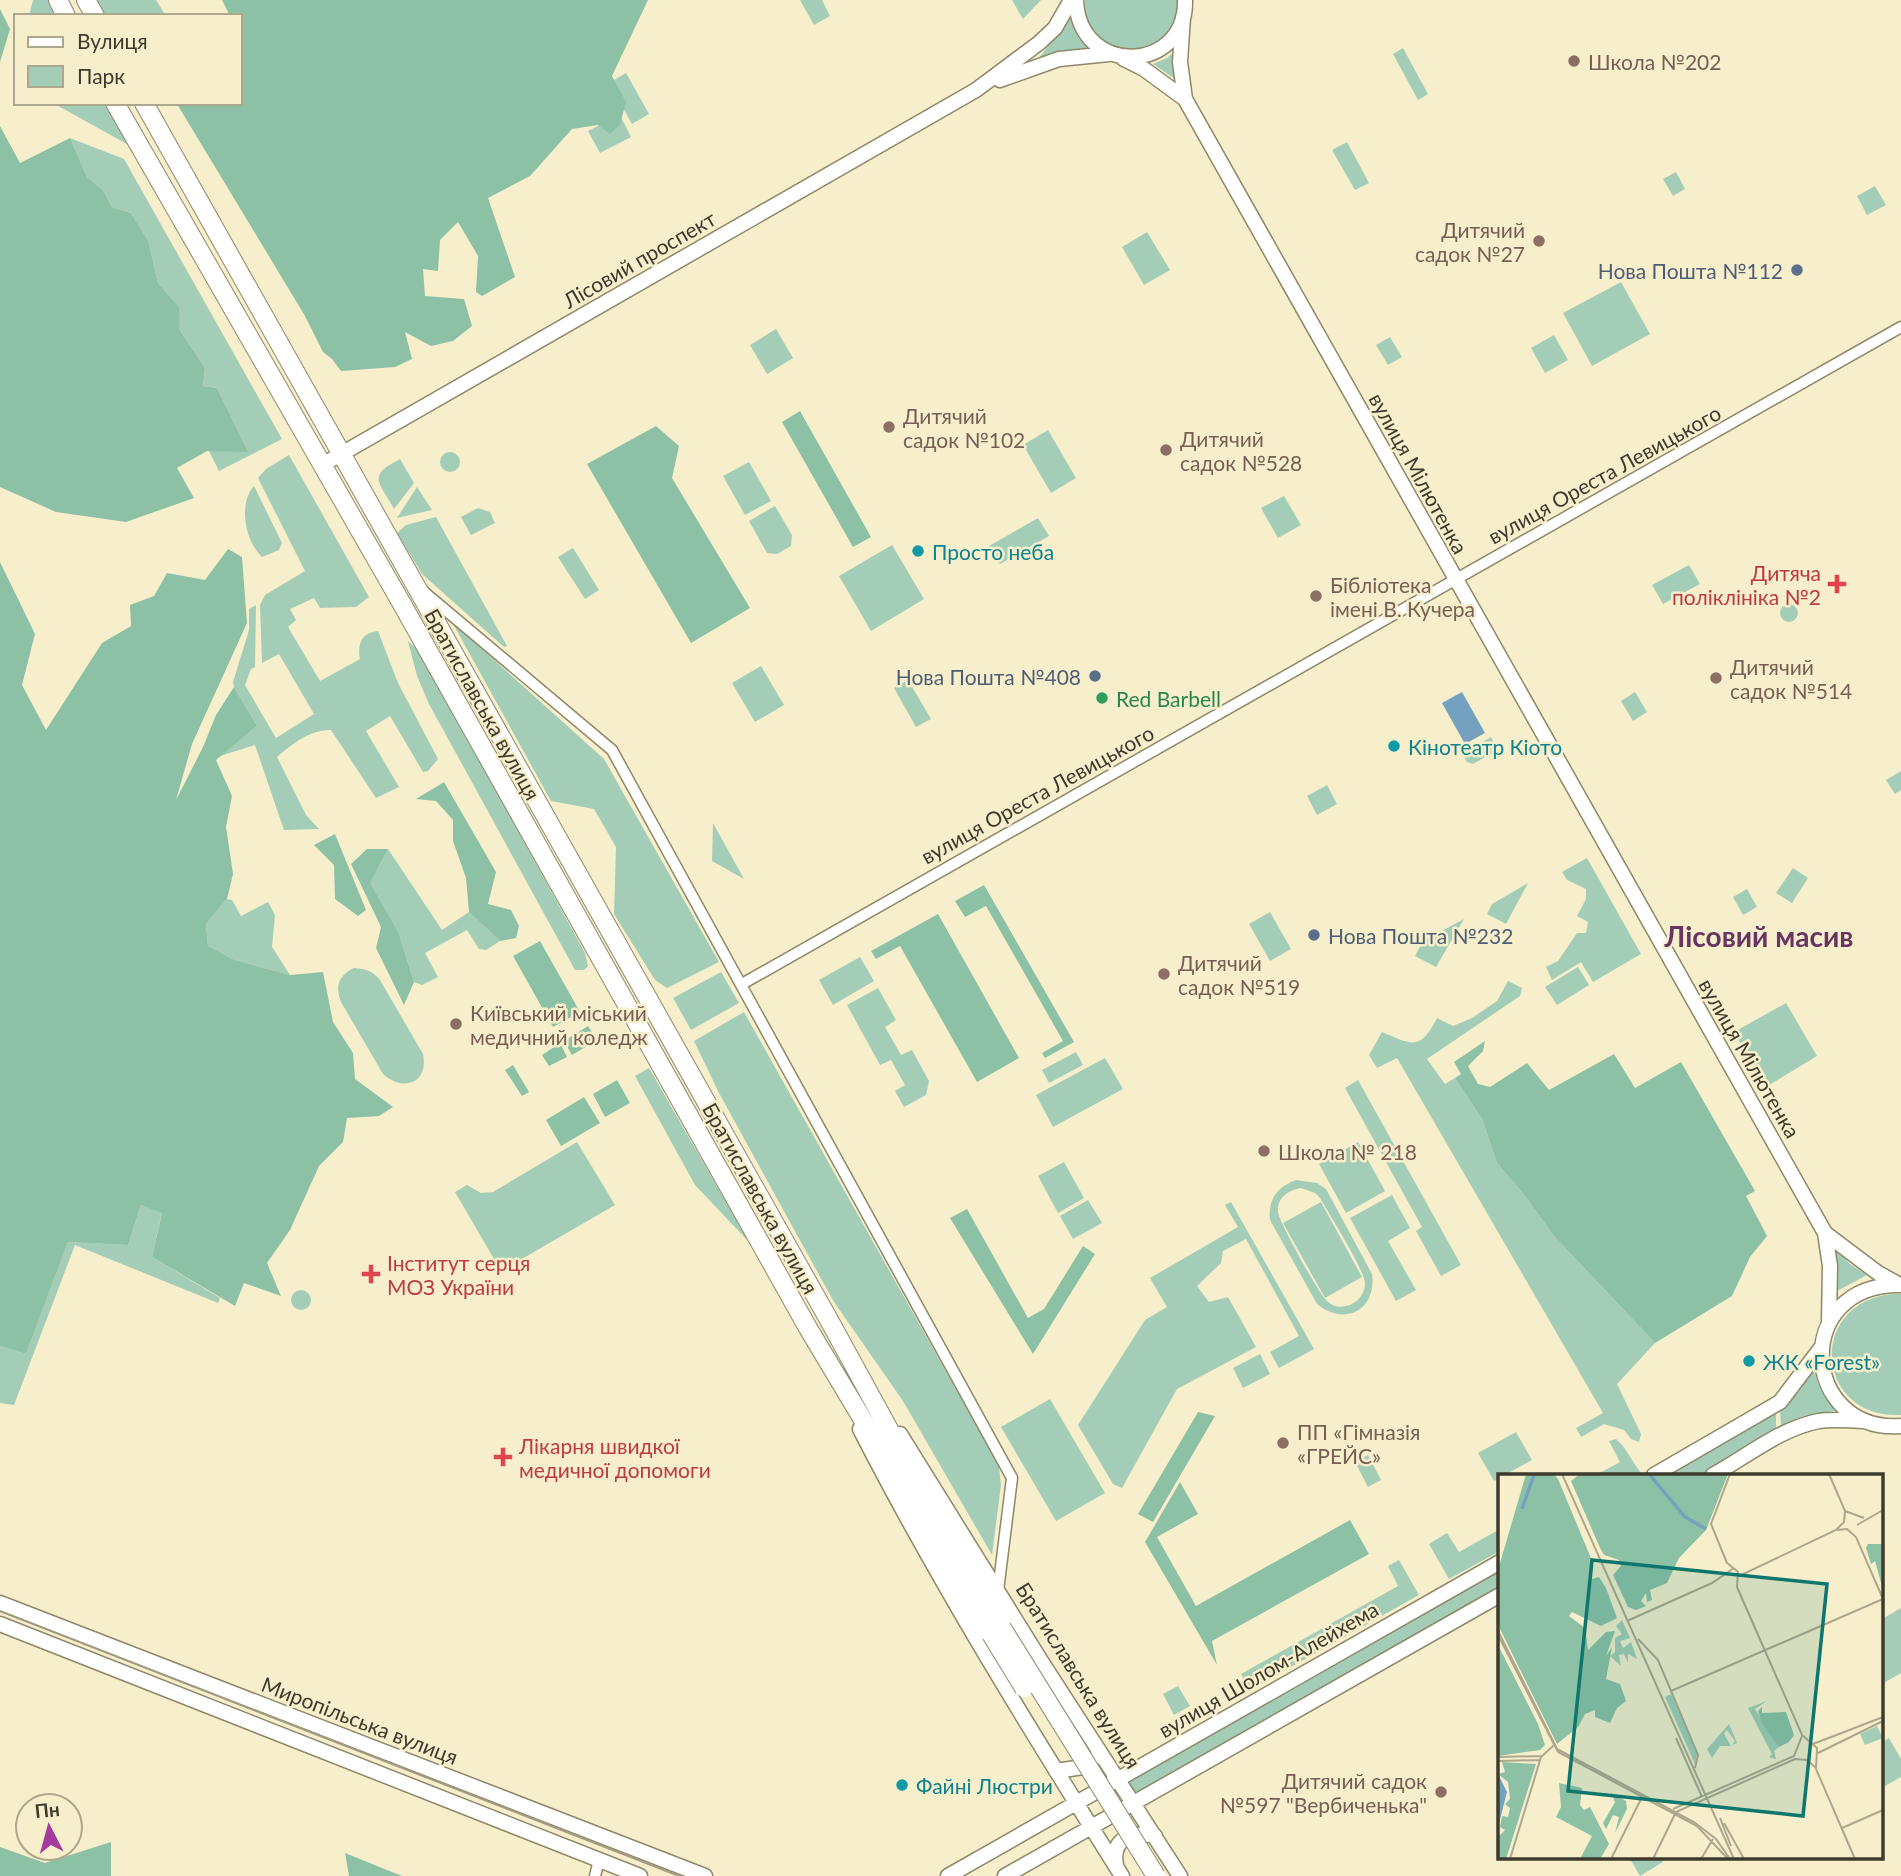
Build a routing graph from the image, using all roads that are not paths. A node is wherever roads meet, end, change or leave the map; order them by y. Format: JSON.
{"nodes":[{"id":1,"x":1071,"y":0,"type":"edge"},
{"id":2,"x":1076,"y":0,"type":"edge"},
{"id":3,"x":1186,"y":6,"type":"edge"},
{"id":4,"x":1113,"y":55,"type":"junction"},
{"id":5,"x":976,"y":90,"type":"junction"},
{"id":6,"x":1185,"y":99,"type":"junction"},
{"id":7,"x":117,"y":105,"type":"edge"},
{"id":8,"x":145,"y":105,"type":"edge"},
{"id":9,"x":1901,"y":327,"type":"edge"},
{"id":10,"x":340,"y":454,"type":"junction"},
{"id":11,"x":322,"y":465,"type":"junction"},
{"id":12,"x":1455,"y":579,"type":"junction"},
{"id":13,"x":415,"y":585,"type":"junction"},
{"id":14,"x":742,"y":984,"type":"junction"},
{"id":15,"x":1825,"y":1233,"type":"junction"},
{"id":16,"x":1900,"y":1285,"type":"edge"},
{"id":17,"x":830,"y":1320,"type":"junction"},
{"id":18,"x":1829,"y":1322,"type":"junction"},
{"id":19,"x":808,"y":1328,"type":"junction"},
{"id":20,"x":1821,"y":1348,"type":"junction"},
{"id":21,"x":1866,"y":1421,"type":"junction"},
{"id":22,"x":1897,"y":1428,"type":"edge"},
{"id":23,"x":1656,"y":1474,"type":"edge"},
{"id":24,"x":1715,"y":1474,"type":"edge"},
{"id":25,"x":1498,"y":1563,"type":"edge"},
{"id":26,"x":998,"y":1591,"type":"junction"},
{"id":27,"x":1498,"y":1596,"type":"edge"},
{"id":28,"x":0,"y":1603,"type":"edge"},
{"id":29,"x":0,"y":1624,"type":"edge"},
{"id":30,"x":996,"y":1631,"type":"junction"},
{"id":31,"x":1094,"y":1743,"type":"junction"},
{"id":32,"x":1056,"y":1771,"type":"junction"},
{"id":33,"x":1118,"y":1780,"type":"junction"},
{"id":34,"x":1076,"y":1804,"type":"junction"},
{"id":35,"x":1133,"y":1804,"type":"junction"},
{"id":36,"x":1090,"y":1827,"type":"junction"},
{"id":37,"x":1155,"y":1836,"type":"junction"},
{"id":38,"x":599,"y":1860,"type":"junction"},
{"id":39,"x":1119,"y":1872,"type":"edge"},
{"id":40,"x":595,"y":1876,"type":"edge"},
{"id":41,"x":640,"y":1876,"type":"edge"},
{"id":42,"x":705,"y":1876,"type":"edge"},
{"id":43,"x":948,"y":1876,"type":"edge"},
{"id":44,"x":1005,"y":1876,"type":"edge"},
{"id":45,"x":1143,"y":1876,"type":"edge"},
{"id":46,"x":1156,"y":1876,"type":"edge"},
{"id":47,"x":1180,"y":1876,"type":"edge"}],
"edges":[{"from":1,"to":5,"type":"street","name":"Лісовий проспект"},
{"from":2,"to":4,"type":"street","name":"вулиця Мілютенка"},
{"from":3,"to":4,"type":"street","name":"Лісовий проспект"},
{"from":3,"to":6,"type":"street","name":"вулиця Мілютенка"},
{"from":4,"to":5,"type":"street","name":"Лісовий проспект"},
{"from":4,"to":6,"type":"street","name":"вулиця Мілютенка"},
{"from":5,"to":10,"type":"street","name":"Лісовий проспект"},
{"from":6,"to":12,"type":"street","name":"вулиця Мілютенка"},
{"from":7,"to":11,"type":"main road","name":"Братиславська вулиця"},
{"from":8,"to":10,"type":"main road","name":"Братиславська вулиця"},
{"from":9,"to":12,"type":"street","name":"вулиця Ореста Левицького"},
{"from":10,"to":11,"type":"street","name":"Лісовий проспект"},
{"from":10,"to":13,"type":"main road","name":"Братиславська вулиця"},
{"from":11,"to":19,"type":"main road","name":"Братиславська вулиця"},
{"from":12,"to":14,"type":"street","name":"вулиця Ореста Левицького"},
{"from":12,"to":15,"type":"street","name":"вулиця Мілютенка"},
{"from":13,"to":14,"type":"street"},
{"from":13,"to":17,"type":"main road","name":"Братиславська вулиця"},
{"from":14,"to":26,"type":"street"},
{"from":15,"to":16,"type":"street","name":"вулиця Мілютенка"},
{"from":15,"to":18,"type":"street","name":"вулиця Мілютенка"},
{"from":16,"to":18,"type":"street"},
{"from":17,"to":26,"type":"street","name":"Братиславська вулиця"},
{"from":17,"to":30,"type":"main road","name":"Братиславська вулиця"},
{"from":18,"to":20,"type":"street"},
{"from":19,"to":30,"type":"main road","name":"Братиславська вулиця"},
{"from":19,"to":32,"type":"street","name":"Братиславська вулиця"},
{"from":20,"to":21,"type":"street"},
{"from":20,"to":23,"type":"street"},
{"from":21,"to":22,"type":"street"},
{"from":21,"to":24,"type":"street"},
{"from":25,"to":33,"type":"street","name":"вулиця Шолом-Алейхема"},
{"from":26,"to":31,"type":"street","name":"Братиславська вулиця"},
{"from":27,"to":35,"type":"street"},
{"from":28,"to":42,"type":"street","name":"Миропільська вулиця"},
{"from":29,"to":38,"type":"street","name":"Миропільська вулиця"},
{"from":30,"to":45,"type":"main road","name":"Братиславська вулиця","bridge":true},
{"from":30,"to":46,"type":"main road","name":"Братиславська вулиця","bridge":true},
{"from":31,"to":32,"type":"street"},
{"from":31,"to":33,"type":"street","name":"Братиславська вулиця"},
{"from":32,"to":34,"type":"street","name":"Братиславська вулиця"},
{"from":33,"to":34,"type":"street","name":"вулиця Шолом-Алейхема"},
{"from":33,"to":35,"type":"street","name":"Братиславська вулиця"},
{"from":34,"to":36,"type":"street","name":"Братиславська вулиця"},
{"from":34,"to":43,"type":"street","name":"вулиця Шолом-Алейхема"},
{"from":35,"to":36,"type":"street"},
{"from":35,"to":37,"type":"street","name":"Братиславська вулиця"},
{"from":36,"to":39,"type":"street","name":"Братиславська вулиця"},
{"from":36,"to":44,"type":"street"},
{"from":37,"to":39,"type":"street"},
{"from":37,"to":47,"type":"street","name":"Братиславська вулиця"},
{"from":38,"to":40,"type":"street"},
{"from":38,"to":41,"type":"street","name":"Миропільська вулиця"}]}
